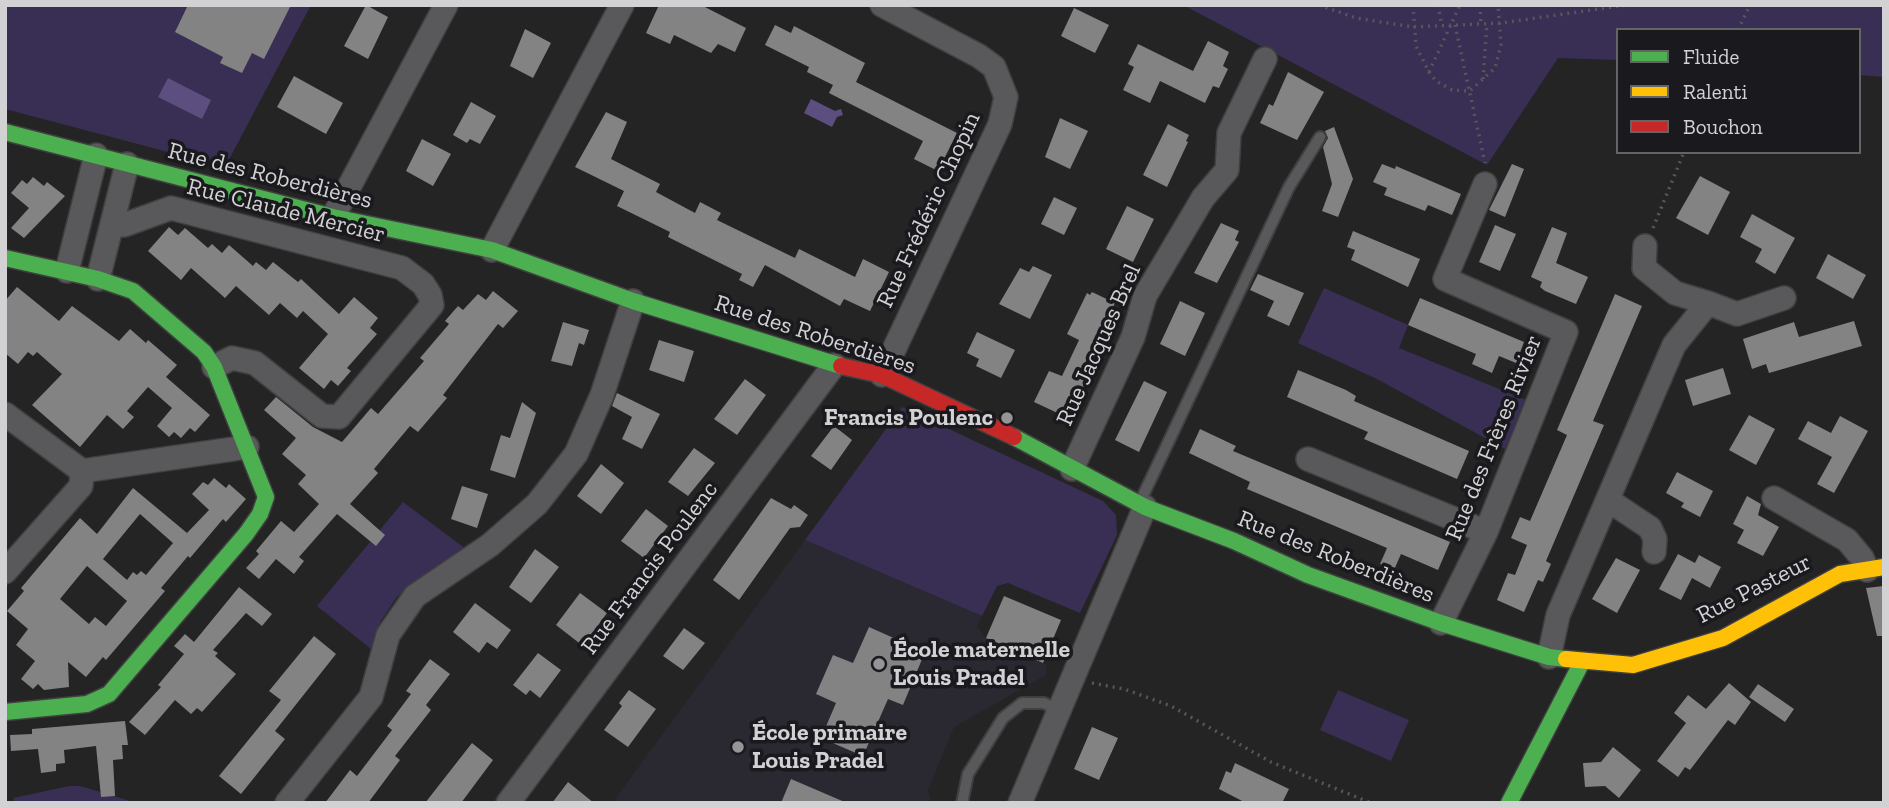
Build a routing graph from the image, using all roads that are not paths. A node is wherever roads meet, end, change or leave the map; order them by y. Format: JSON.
{"nodes":[{"id":1,"x":446,"y":5,"type":"edge"},
{"id":2,"x":622,"y":5,"type":"edge"},
{"id":3,"x":882,"y":5,"type":"edge"},
{"id":4,"x":1265,"y":59,"type":"dead end"},
{"id":5,"x":5,"y":132,"type":"edge"},
{"id":6,"x":1320,"y":137,"type":"dead end"},
{"id":7,"x":96,"y":155,"type":"junction"},
{"id":8,"x":127,"y":164,"type":"junction"},
{"id":9,"x":1485,"y":184,"type":"road end"},
{"id":10,"x":333,"y":217,"type":"junction"},
{"id":11,"x":112,"y":225,"type":"junction"},
{"id":12,"x":1645,"y":246,"type":"road end"},
{"id":13,"x":492,"y":250,"type":"junction"},
{"id":14,"x":5,"y":258,"type":"edge"},
{"id":15,"x":67,"y":271,"type":"junction"},
{"id":16,"x":98,"y":279,"type":"junction"},
{"id":17,"x":1784,"y":298,"type":"dead end"},
{"id":18,"x":633,"y":301,"type":"junction"},
{"id":19,"x":1708,"y":303,"type":"junction"},
{"id":20,"x":834,"y":365,"type":"junction"},
{"id":21,"x":215,"y":367,"type":"junction"},
{"id":22,"x":882,"y":375,"type":"junction"},
{"id":23,"x":5,"y":414,"type":"edge"},
{"id":24,"x":247,"y":447,"type":"junction"},
{"id":25,"x":1308,"y":459,"type":"dead end"},
{"id":26,"x":1072,"y":469,"type":"junction"},
{"id":27,"x":82,"y":471,"type":"junction"},
{"id":28,"x":1774,"y":498,"type":"dead end"},
{"id":29,"x":1608,"y":500,"type":"junction"},
{"id":30,"x":1142,"y":505,"type":"junction"},
{"id":31,"x":1486,"y":531,"type":"junction"},
{"id":32,"x":1654,"y":552,"type":"dead end"},
{"id":33,"x":1875,"y":569,"type":"edge"},
{"id":34,"x":5,"y":572,"type":"edge"},
{"id":35,"x":1441,"y":623,"type":"junction"},
{"id":36,"x":1549,"y":657,"type":"junction"},
{"id":37,"x":1582,"y":662,"type":"junction"},
{"id":38,"x":1059,"y":711,"type":"junction"},
{"id":39,"x":5,"y":712,"type":"edge"},
{"id":40,"x":287,"y":803,"type":"edge"},
{"id":41,"x":508,"y":803,"type":"edge"},
{"id":42,"x":962,"y":803,"type":"edge"},
{"id":43,"x":1020,"y":803,"type":"edge"},
{"id":44,"x":1508,"y":803,"type":"edge"}],
"edges":[{"from":1,"to":10,"type":"street"},
{"from":2,"to":13,"type":"street"},
{"from":3,"to":22,"type":"street","name":"Rue Frédéric Chopin"},
{"from":4,"to":26,"type":"street","name":"Rue Jacques Brel"},
{"from":5,"to":7,"type":"street","name":"Rue des Roberdières"},
{"from":6,"to":30,"type":"lane"},
{"from":7,"to":8,"type":"street","name":"Rue des Roberdières"},
{"from":7,"to":15,"type":"street"},
{"from":8,"to":10,"type":"street","name":"Rue des Roberdières"},
{"from":8,"to":11,"type":"street"},
{"from":9,"to":31,"type":"street","name":"Rue des Frères Rivier"},
{"from":10,"to":13,"type":"street","name":"Rue des Roberdières"},
{"from":11,"to":16,"type":"street"},
{"from":11,"to":21,"type":"street","name":"Rue Claude Mercier"},
{"from":12,"to":19,"type":"street"},
{"from":13,"to":18,"type":"street","name":"Rue des Roberdières"},
{"from":14,"to":15,"type":"street"},
{"from":15,"to":16,"type":"street"},
{"from":16,"to":21,"type":"street"},
{"from":17,"to":19,"type":"street"},
{"from":18,"to":20,"type":"street","name":"Rue des Roberdières"},
{"from":18,"to":40,"type":"street"},
{"from":19,"to":29,"type":"street"},
{"from":20,"to":22,"type":"street","name":"Rue des Roberdières"},
{"from":20,"to":41,"type":"street","name":"Rue Francis Poulenc"},
{"from":21,"to":24,"type":"street"},
{"from":22,"to":26,"type":"street","name":"Rue des Roberdières"},
{"from":23,"to":27,"type":"street"},
{"from":24,"to":27,"type":"street"},
{"from":24,"to":39,"type":"street"},
{"from":25,"to":31,"type":"street"},
{"from":26,"to":30,"type":"street","name":"Rue des Roberdières"},
{"from":27,"to":34,"type":"street"},
{"from":28,"to":33,"type":"street","name":"Rue Pasteur"},
{"from":29,"to":32,"type":"street"},
{"from":29,"to":36,"type":"street"},
{"from":30,"to":35,"type":"street","name":"Rue des Roberdières"},
{"from":30,"to":38,"type":"street"},
{"from":31,"to":35,"type":"street","name":"Rue des Frères Rivier"},
{"from":33,"to":37,"type":"street","name":"Rue Pasteur"},
{"from":35,"to":36,"type":"street","name":"Rue des Roberdières"},
{"from":36,"to":37,"type":"street","name":"Rue des Roberdières"},
{"from":37,"to":44,"type":"street"},
{"from":38,"to":42,"type":"lane"},
{"from":38,"to":43,"type":"street"}]}
